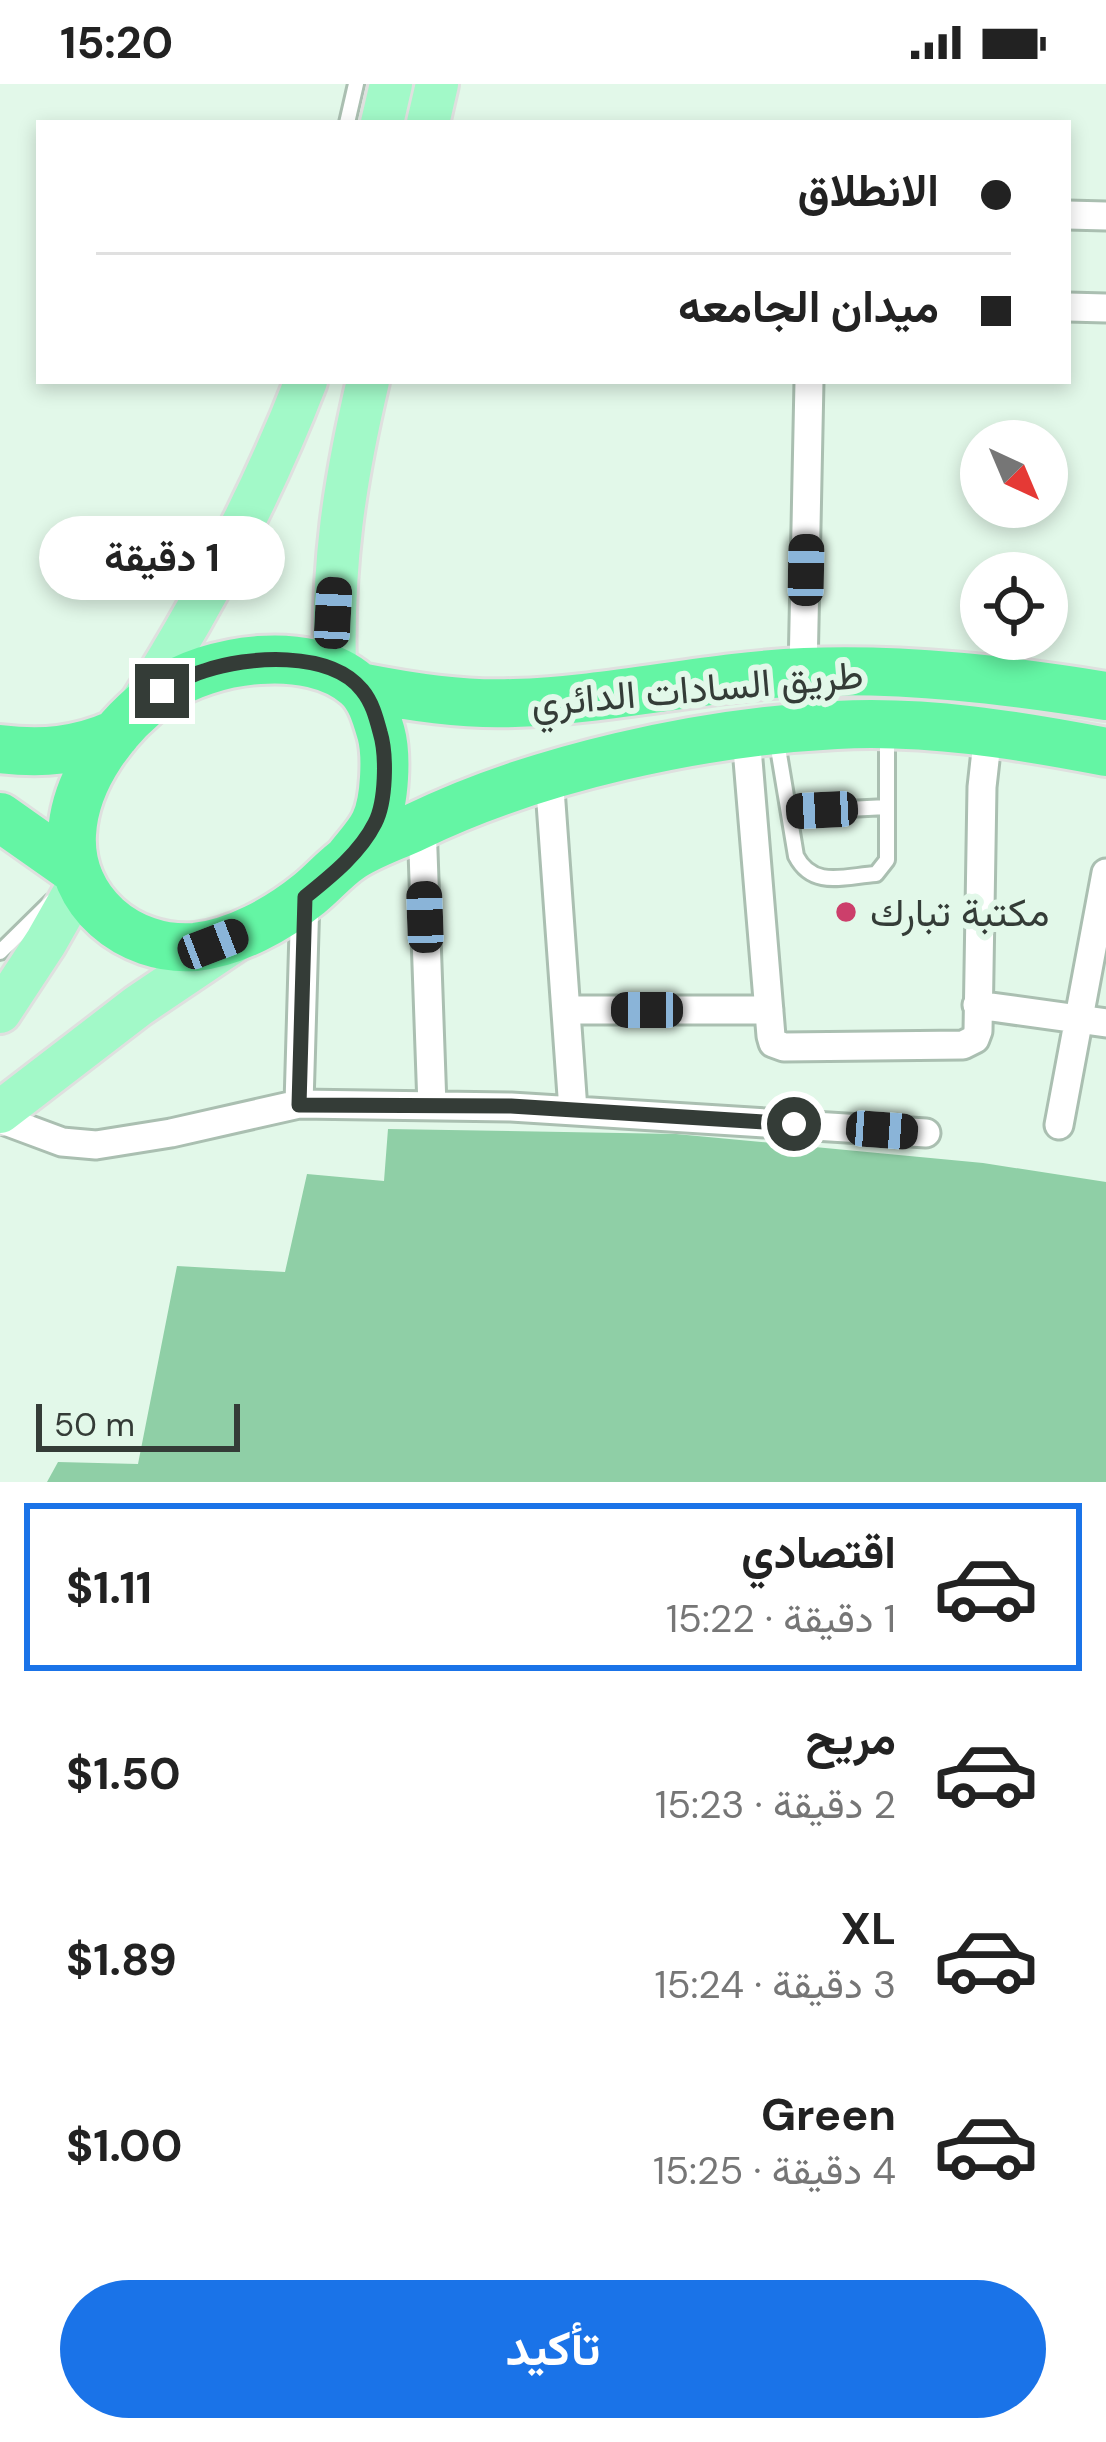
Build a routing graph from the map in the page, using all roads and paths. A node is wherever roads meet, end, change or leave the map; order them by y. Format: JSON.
{"nodes":[{"id":1,"x":356,"y":84,"type":"edge"},
{"id":2,"x":391,"y":84,"type":"edge"},
{"id":3,"x":437,"y":84,"type":"edge"},
{"id":4,"x":348,"y":120,"type":"edge"},
{"id":5,"x":383,"y":120,"type":"edge"},
{"id":6,"x":429,"y":120,"type":"edge"},
{"id":7,"x":1071,"y":215,"type":"edge"},
{"id":8,"x":1106,"y":216,"type":"edge"},
{"id":9,"x":1071,"y":307,"type":"edge"},
{"id":10,"x":1106,"y":308,"type":"edge"},
{"id":11,"x":305,"y":384,"type":"edge"},
{"id":12,"x":367,"y":384,"type":"edge"},
{"id":13,"x":809,"y":384,"type":"edge"},
{"id":14,"x":289,"y":424,"type":"junction"},
{"id":15,"x":354,"y":442,"type":"junction"},
{"id":16,"x":803,"y":672,"type":"junction"},
{"id":17,"x":347,"y":679,"type":"junction"},
{"id":18,"x":1106,"y":696,"type":"edge"},
{"id":19,"x":600,"y":697,"type":"junction"},
{"id":20,"x":124,"y":726,"type":"junction"},
{"id":21,"x":886,"y":726,"type":"junction"},
{"id":22,"x":761,"y":733,"type":"junction"},
{"id":23,"x":988,"y":733,"type":"junction"},
{"id":24,"x":0,"y":749,"type":"edge"},
{"id":25,"x":1106,"y":752,"type":"edge"},
{"id":26,"x":616,"y":759,"type":"junction"},
{"id":27,"x":549,"y":775,"type":"junction"},
{"id":28,"x":887,"y":807,"type":"junction"},
{"id":29,"x":789,"y":812,"type":"junction"},
{"id":30,"x":0,"y":818,"type":"edge"},
{"id":31,"x":422,"y":823,"type":"junction"},
{"id":32,"x":349,"y":859,"type":"junction"},
{"id":33,"x":1106,"y":872,"type":"edge"},
{"id":34,"x":77,"y":876,"type":"junction"},
{"id":35,"x":305,"y":897,"type":"junction"},
{"id":36,"x":256,"y":927,"type":"junction"},
{"id":37,"x":0,"y":952,"type":"edge"},
{"id":38,"x":977,"y":1005,"type":"junction"},
{"id":39,"x":566,"y":1010,"type":"junction"},
{"id":40,"x":769,"y":1010,"type":"junction"},
{"id":41,"x":0,"y":1012,"type":"edge"},
{"id":42,"x":1092,"y":1021,"type":"edge"},
{"id":43,"x":299,"y":1105,"type":"junction"},
{"id":44,"x":432,"y":1106,"type":"junction"},
{"id":45,"x":573,"y":1110,"type":"junction"},
{"id":46,"x":0,"y":1116,"type":"edge"},
{"id":47,"x":1058,"y":1125,"type":"dead end"},
{"id":48,"x":926,"y":1133,"type":"dead end"}],
"edges":[{"from":1,"to":4,"type":"lane"},
{"from":2,"to":5,"type":"main road"},
{"from":3,"to":6,"type":"main road"},
{"from":7,"to":8,"type":"street"},
{"from":9,"to":10,"type":"street"},
{"from":11,"to":14,"type":"main road"},
{"from":12,"to":15,"type":"main road"},
{"from":13,"to":16,"type":"street"},
{"from":14,"to":15,"type":"main road"},
{"from":14,"to":20,"type":"main road"},
{"from":15,"to":17,"type":"main road"},
{"from":16,"to":18,"type":"highway","name":"طريق السادات الدائري"},
{"from":16,"to":19,"type":"highway","name":"طريق السادات الدائري"},
{"from":17,"to":19,"type":"highway","name":"طريق السادات الدائري"},
{"from":17,"to":20,"type":"highway"},
{"from":17,"to":32,"type":"highway"},
{"from":19,"to":26,"type":"highway"},
{"from":20,"to":24,"type":"highway"},
{"from":20,"to":34,"type":"highway"},
{"from":21,"to":22,"type":"highway","name":"طريق السادات الدائري"},
{"from":21,"to":23,"type":"highway","name":"طريق السادات الدائري"},
{"from":21,"to":28,"type":"lane"},
{"from":22,"to":26,"type":"highway","name":"طريق السادات الدائري"},
{"from":22,"to":29,"type":"lane"},
{"from":22,"to":40,"type":"street"},
{"from":23,"to":25,"type":"highway","name":"طريق السادات الدائري"},
{"from":23,"to":38,"type":"street"},
{"from":26,"to":27,"type":"highway","name":"طريق السادات الدائري"},
{"from":27,"to":31,"type":"highway","name":"طريق السادات الدائري"},
{"from":27,"to":39,"type":"street"},
{"from":28,"to":29,"type":"lane"},
{"from":28,"to":29,"type":"lane"},
{"from":30,"to":34,"type":"highway"},
{"from":31,"to":32,"type":"highway","name":"طريق السادات الدائري"},
{"from":31,"to":44,"type":"street"},
{"from":32,"to":35,"type":"highway"},
{"from":33,"to":42,"type":"street"},
{"from":34,"to":36,"type":"highway"},
{"from":34,"to":37,"type":"lane"},
{"from":34,"to":41,"type":"main road"},
{"from":35,"to":36,"type":"highway"},
{"from":35,"to":43,"type":"street"},
{"from":36,"to":46,"type":"main road"},
{"from":38,"to":40,"type":"street"},
{"from":38,"to":42,"type":"street"},
{"from":39,"to":40,"type":"street"},
{"from":39,"to":45,"type":"street"},
{"from":42,"to":47,"type":"street"},
{"from":43,"to":44,"type":"street"},
{"from":43,"to":46,"type":"street"},
{"from":44,"to":45,"type":"street"},
{"from":45,"to":48,"type":"street"}]}
